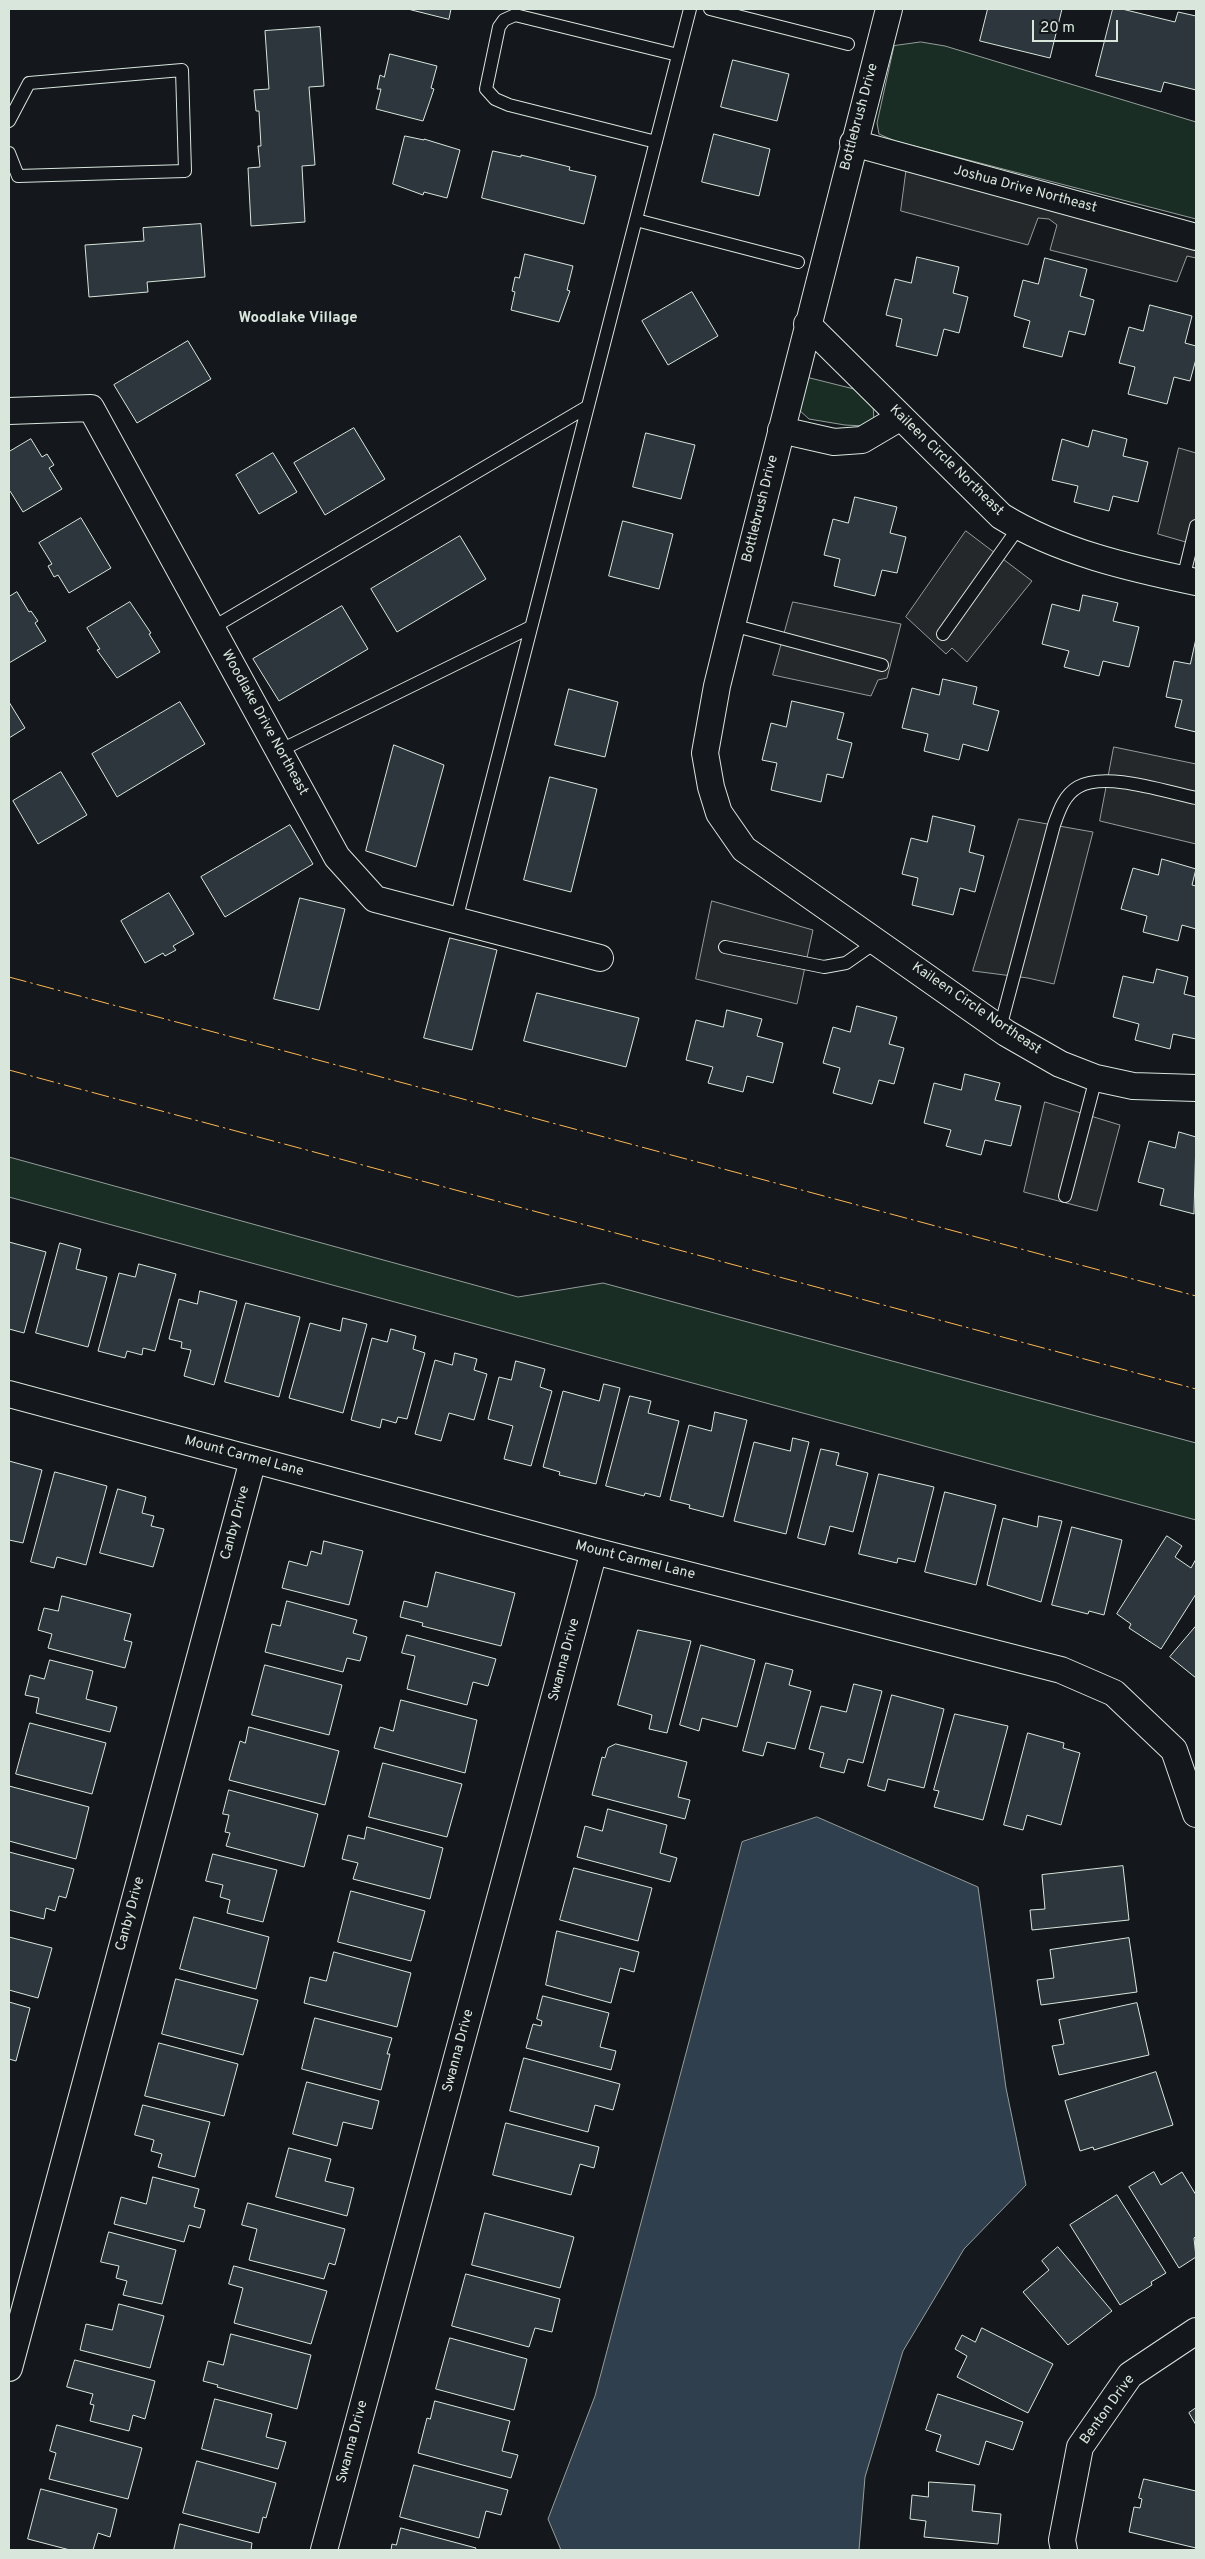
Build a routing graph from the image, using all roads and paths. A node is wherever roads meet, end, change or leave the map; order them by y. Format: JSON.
{"nodes":[{"id":1,"x":690,"y":9,"type":"edge"},
{"id":2,"x":710,"y":9,"type":"edge"},
{"id":3,"x":889,"y":9,"type":"edge"},
{"id":4,"x":848,"y":44,"type":"dead end"},
{"id":5,"x":678,"y":55,"type":"junction"},
{"id":6,"x":9,"y":121,"type":"edge"},
{"id":7,"x":656,"y":142,"type":"junction"},
{"id":8,"x":853,"y":143,"type":"junction"},
{"id":9,"x":9,"y":153,"type":"edge"},
{"id":10,"x":636,"y":220,"type":"junction"},
{"id":11,"x":1196,"y":237,"type":"edge"},
{"id":12,"x":798,"y":262,"type":"dead end"},
{"id":13,"x":807,"y":324,"type":"junction"},
{"id":14,"x":588,"y":407,"type":"junction"},
{"id":15,"x":9,"y":411,"type":"edge"},
{"id":16,"x":901,"y":418,"type":"junction"},
{"id":17,"x":781,"y":430,"type":"junction"},
{"id":18,"x":1196,"y":526,"type":"edge"},
{"id":19,"x":1018,"y":527,"type":"junction"},
{"id":20,"x":1190,"y":580,"type":"edge"},
{"id":21,"x":732,"y":624,"type":"junction"},
{"id":22,"x":531,"y":627,"type":"junction"},
{"id":23,"x":212,"y":628,"type":"junction"},
{"id":24,"x":943,"y":634,"type":"dead end"},
{"id":25,"x":882,"y":665,"type":"dead end"},
{"id":26,"x":279,"y":751,"type":"junction"},
{"id":27,"x":1196,"y":798,"type":"edge"},
{"id":28,"x":456,"y":920,"type":"junction"},
{"id":29,"x":876,"y":942,"type":"junction"},
{"id":30,"x":725,"y":947,"type":"dead end"},
{"id":31,"x":600,"y":958,"type":"dead end"},
{"id":32,"x":1000,"y":1028,"type":"junction"},
{"id":33,"x":1096,"y":1078,"type":"junction"},
{"id":34,"x":1196,"y":1088,"type":"edge"},
{"id":35,"x":1065,"y":1196,"type":"dead end"},
{"id":36,"x":9,"y":1394,"type":"edge"},
{"id":37,"x":253,"y":1460,"type":"junction"},
{"id":38,"x":594,"y":1551,"type":"junction"},
{"id":39,"x":1196,"y":1814,"type":"edge"},
{"id":40,"x":1196,"y":2331,"type":"edge"},
{"id":41,"x":9,"y":2368,"type":"edge"},
{"id":42,"x":324,"y":2550,"type":"edge"},
{"id":43,"x":1064,"y":2550,"type":"edge"}],
"edges":[{"from":1,"to":5,"type":"lane"},
{"from":2,"to":4,"type":"lane"},
{"from":3,"to":8,"type":"street","name":"Bottlebrush Drive"},
{"from":5,"to":7,"type":"lane"},
{"from":5,"to":7,"type":"lane"},
{"from":6,"to":9,"type":"lane"},
{"from":7,"to":10,"type":"lane"},
{"from":8,"to":11,"type":"street","name":"Joshua Drive Northeast"},
{"from":8,"to":13,"type":"street","name":"Bottlebrush Drive"},
{"from":10,"to":12,"type":"lane"},
{"from":10,"to":14,"type":"lane"},
{"from":13,"to":16,"type":"street","name":"Kaileen Circle Northeast"},
{"from":13,"to":17,"type":"street","name":"Bottlebrush Drive"},
{"from":14,"to":22,"type":"lane"},
{"from":14,"to":23,"type":"lane"},
{"from":15,"to":23,"type":"street","name":"Woodlake Drive Northeast"},
{"from":16,"to":17,"type":"street"},
{"from":16,"to":19,"type":"street","name":"Kaileen Circle Northeast"},
{"from":17,"to":21,"type":"street","name":"Bottlebrush Drive"},
{"from":18,"to":20,"type":"lane"},
{"from":19,"to":20,"type":"street","name":"Kaileen Circle Northeast"},
{"from":19,"to":24,"type":"lane"},
{"from":21,"to":25,"type":"lane"},
{"from":21,"to":29,"type":"street","name":"Bottlebrush Drive"},
{"from":22,"to":26,"type":"lane"},
{"from":22,"to":28,"type":"lane"},
{"from":23,"to":26,"type":"street","name":"Woodlake Drive Northeast"},
{"from":26,"to":28,"type":"street","name":"Woodlake Drive Northeast"},
{"from":27,"to":32,"type":"lane"},
{"from":28,"to":31,"type":"street","name":"Woodlake Drive Northeast"},
{"from":29,"to":30,"type":"lane"},
{"from":29,"to":32,"type":"street","name":"Kaileen Circle Northeast"},
{"from":32,"to":33,"type":"street","name":"Kaileen Circle Northeast"},
{"from":33,"to":34,"type":"street","name":"Kaileen Circle Northeast"},
{"from":33,"to":35,"type":"lane"},
{"from":36,"to":37,"type":"street","name":"Mount Carmel Lane"},
{"from":37,"to":38,"type":"street","name":"Mount Carmel Lane"},
{"from":37,"to":41,"type":"street","name":"Canby Drive"},
{"from":38,"to":39,"type":"street","name":"Mount Carmel Lane"},
{"from":38,"to":42,"type":"street","name":"Swanna Drive"},
{"from":40,"to":43,"type":"street","name":"Benton Drive"}]}
